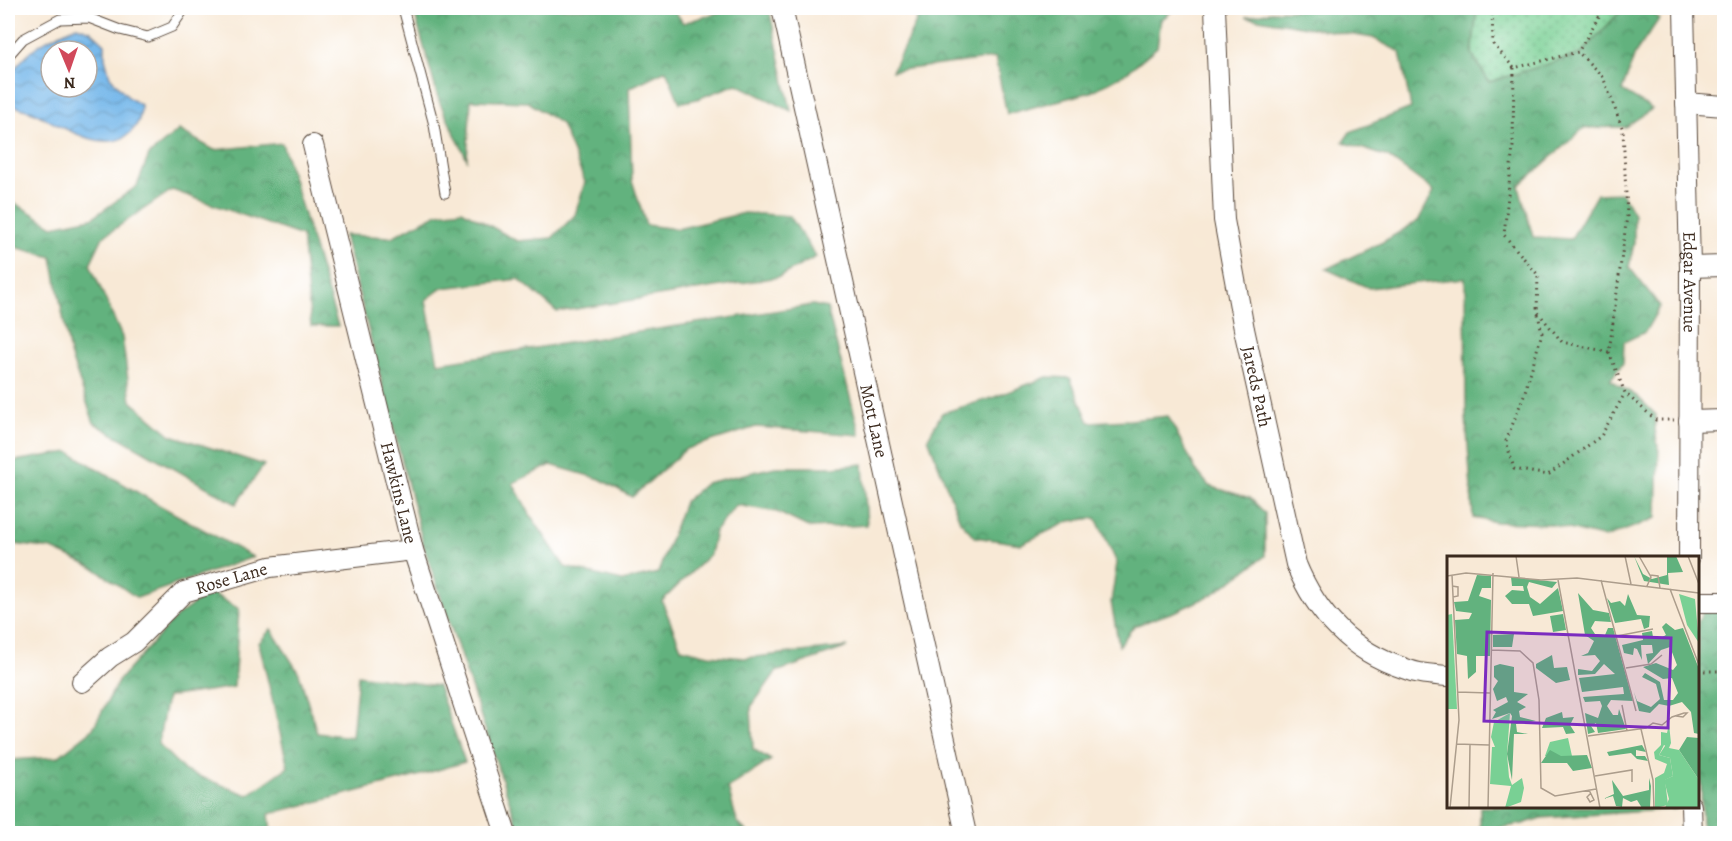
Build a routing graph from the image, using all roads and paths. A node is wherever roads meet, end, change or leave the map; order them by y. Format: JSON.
{"nodes":[{"id":1,"x":185,"y":8,"type":"edge"},
{"id":2,"x":403,"y":8,"type":"edge"},
{"id":3,"x":782,"y":8,"type":"edge"},
{"id":4,"x":1215,"y":8,"type":"edge"},
{"id":5,"x":1492,"y":8,"type":"edge"},
{"id":6,"x":1604,"y":8,"type":"edge"},
{"id":7,"x":1684,"y":8,"type":"edge"},
{"id":8,"x":1578,"y":52,"type":"junction"},
{"id":9,"x":8,"y":56,"type":"edge"},
{"id":10,"x":1514,"y":68,"type":"junction"},
{"id":11,"x":1686,"y":104,"type":"junction"},
{"id":12,"x":1725,"y":106,"type":"edge"},
{"id":13,"x":313,"y":145,"type":"dead end"},
{"id":14,"x":445,"y":194,"type":"dead end"},
{"id":15,"x":1725,"y":266,"type":"edge"},
{"id":16,"x":1690,"y":267,"type":"junction"},
{"id":17,"x":1537,"y":311,"type":"junction"},
{"id":18,"x":1609,"y":352,"type":"junction"},
{"id":19,"x":1625,"y":393,"type":"junction"},
{"id":20,"x":1725,"y":420,"type":"edge"},
{"id":21,"x":1689,"y":421,"type":"junction"},
{"id":22,"x":413,"y":550,"type":"junction"},
{"id":23,"x":1689,"y":556,"type":"edge"},
{"id":24,"x":1699,"y":602,"type":"edge"},
{"id":25,"x":1725,"y":602,"type":"edge"},
{"id":26,"x":1699,"y":671,"type":"edge"},
{"id":27,"x":1725,"y":671,"type":"edge"},
{"id":28,"x":1447,"y":676,"type":"edge"},
{"id":29,"x":82,"y":682,"type":"dead end"},
{"id":30,"x":1691,"y":808,"type":"edge"},
{"id":31,"x":506,"y":834,"type":"edge"},
{"id":32,"x":966,"y":834,"type":"edge"},
{"id":33,"x":1692,"y":834,"type":"edge"}],
"edges":[{"from":1,"to":9,"type":"lane"},
{"from":2,"to":14,"type":"lane"},
{"from":3,"to":32,"type":"street","name":"Mott Lane"},
{"from":4,"to":28,"type":"street","name":"Jareds Path"},
{"from":5,"to":10,"type":"path"},
{"from":6,"to":8,"type":"path"},
{"from":7,"to":11,"type":"street","name":"Edgar Avenue"},
{"from":8,"to":10,"type":"path"},
{"from":8,"to":18,"type":"path"},
{"from":10,"to":17,"type":"path"},
{"from":11,"to":12,"type":"street"},
{"from":11,"to":16,"type":"street","name":"Edgar Avenue"},
{"from":13,"to":22,"type":"street","name":"Hawkins Lane"},
{"from":15,"to":16,"type":"street"},
{"from":16,"to":21,"type":"street","name":"Edgar Avenue"},
{"from":17,"to":18,"type":"path"},
{"from":17,"to":19,"type":"path"},
{"from":18,"to":19,"type":"path"},
{"from":19,"to":21,"type":"path"},
{"from":20,"to":21,"type":"street"},
{"from":21,"to":23,"type":"street","name":"Edgar Avenue"},
{"from":22,"to":29,"type":"street","name":"Rose Lane"},
{"from":22,"to":31,"type":"street","name":"Hawkins Lane"},
{"from":24,"to":25,"type":"street"},
{"from":26,"to":27,"type":"path"},
{"from":30,"to":33,"type":"street"}]}
